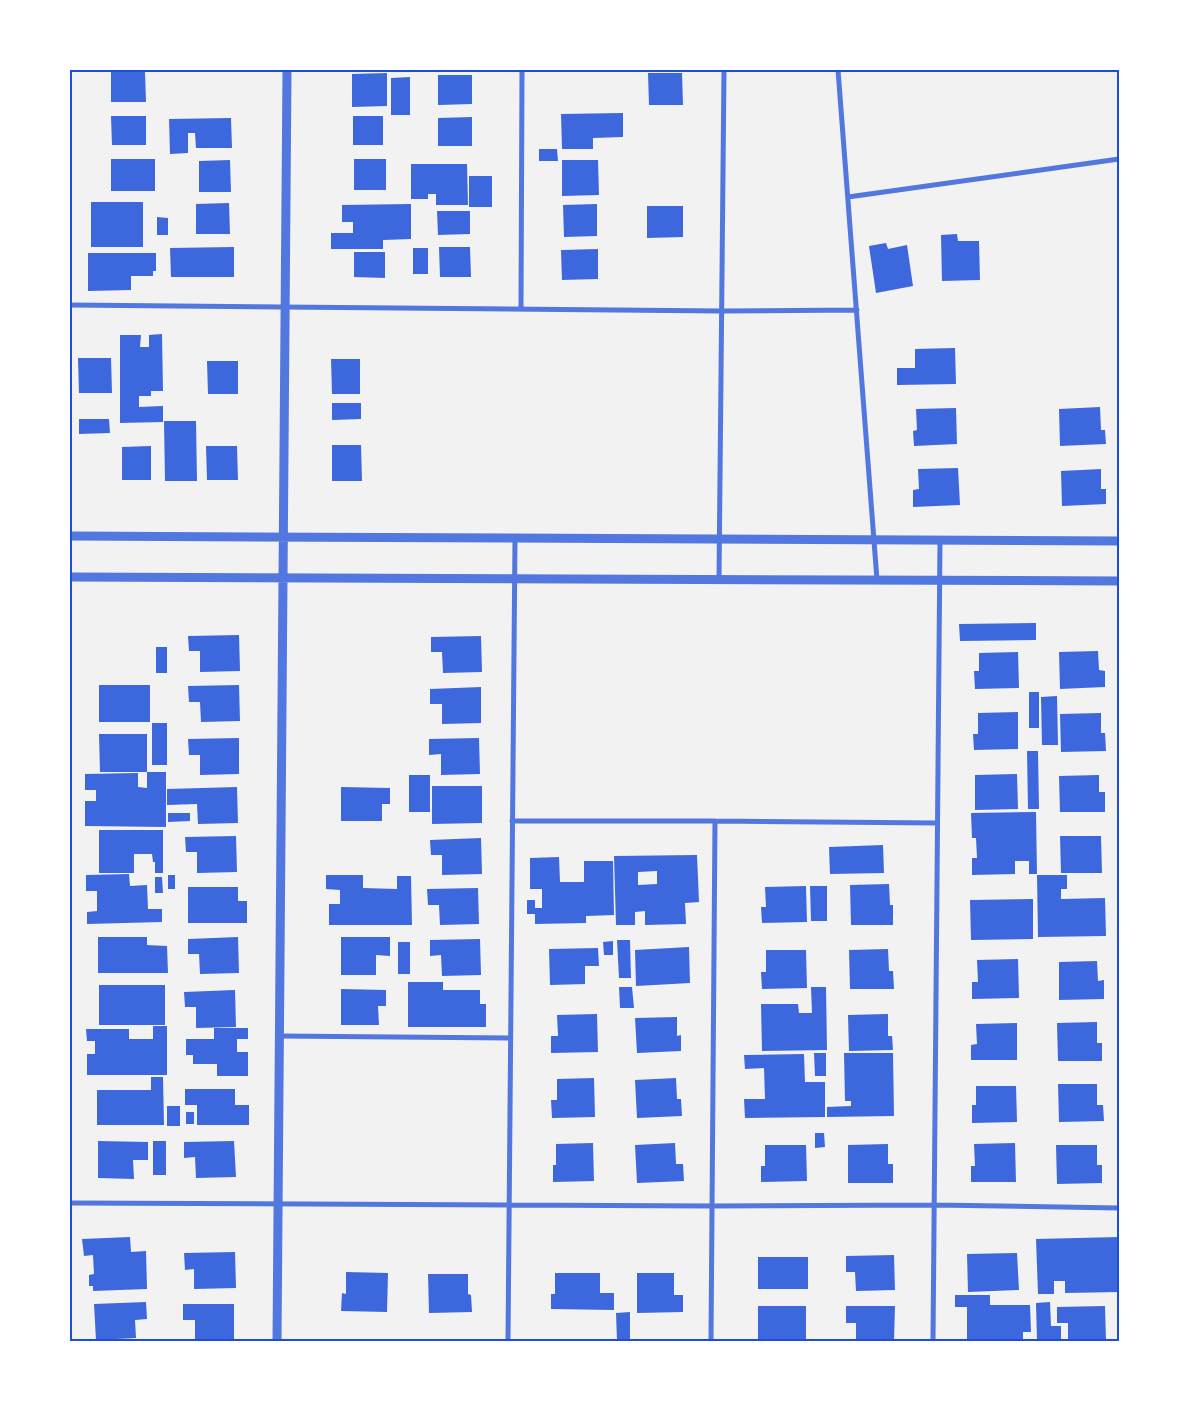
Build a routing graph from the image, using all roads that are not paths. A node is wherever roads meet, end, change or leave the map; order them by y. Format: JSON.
{"nodes":[{"id":1,"x":287,"y":70,"type":"edge"},
{"id":2,"x":522,"y":70,"type":"edge"},
{"id":3,"x":724,"y":70,"type":"edge"},
{"id":4,"x":838,"y":70,"type":"edge"},
{"id":5,"x":1119,"y":159,"type":"edge"},
{"id":6,"x":848,"y":197,"type":"junction"},
{"id":7,"x":70,"y":305,"type":"edge"},
{"id":8,"x":285,"y":307,"type":"junction"},
{"id":9,"x":521,"y":309,"type":"junction"},
{"id":10,"x":857,"y":310,"type":"junction"},
{"id":11,"x":721,"y":311,"type":"junction"},
{"id":12,"x":70,"y":536,"type":"edge"},
{"id":13,"x":283,"y":537,"type":"junction"},
{"id":14,"x":515,"y":538,"type":"junction"},
{"id":15,"x":719,"y":539,"type":"junction"},
{"id":16,"x":875,"y":540,"type":"junction"},
{"id":17,"x":940,"y":540,"type":"junction"},
{"id":18,"x":1119,"y":541,"type":"edge"},
{"id":19,"x":70,"y":577,"type":"edge"},
{"id":20,"x":283,"y":578,"type":"junction"},
{"id":21,"x":514,"y":579,"type":"junction"},
{"id":22,"x":719,"y":580,"type":"junction"},
{"id":23,"x":877,"y":580,"type":"junction"},
{"id":24,"x":940,"y":581,"type":"junction"},
{"id":25,"x":1119,"y":581,"type":"edge"},
{"id":26,"x":512,"y":821,"type":"junction"},
{"id":27,"x":715,"y":821,"type":"junction"},
{"id":28,"x":938,"y":823,"type":"junction"},
{"id":29,"x":279,"y":1036,"type":"junction"},
{"id":30,"x":510,"y":1038,"type":"junction"},
{"id":31,"x":70,"y":1203,"type":"edge"},
{"id":32,"x":278,"y":1204,"type":"junction"},
{"id":33,"x":509,"y":1205,"type":"junction"},
{"id":34,"x":934,"y":1205,"type":"junction"},
{"id":35,"x":712,"y":1206,"type":"junction"},
{"id":36,"x":1119,"y":1208,"type":"edge"},
{"id":37,"x":277,"y":1341,"type":"edge"},
{"id":38,"x":508,"y":1341,"type":"edge"},
{"id":39,"x":711,"y":1341,"type":"edge"},
{"id":40,"x":933,"y":1341,"type":"edge"}],
"edges":[{"from":1,"to":8,"type":"street"},
{"from":2,"to":9,"type":"street"},
{"from":3,"to":11,"type":"street"},
{"from":4,"to":6,"type":"street"},
{"from":5,"to":6,"type":"street"},
{"from":6,"to":10,"type":"street"},
{"from":7,"to":8,"type":"street"},
{"from":8,"to":9,"type":"street"},
{"from":8,"to":13,"type":"street"},
{"from":9,"to":11,"type":"street"},
{"from":10,"to":11,"type":"street"},
{"from":10,"to":16,"type":"street"},
{"from":11,"to":15,"type":"street"},
{"from":12,"to":13,"type":"street"},
{"from":13,"to":14,"type":"street"},
{"from":13,"to":20,"type":"street"},
{"from":14,"to":15,"type":"street"},
{"from":14,"to":21,"type":"street"},
{"from":15,"to":16,"type":"street"},
{"from":15,"to":22,"type":"street"},
{"from":16,"to":17,"type":"street"},
{"from":16,"to":23,"type":"street"},
{"from":17,"to":18,"type":"street"},
{"from":17,"to":24,"type":"street"},
{"from":19,"to":20,"type":"street"},
{"from":20,"to":21,"type":"street"},
{"from":20,"to":29,"type":"street"},
{"from":21,"to":22,"type":"street"},
{"from":21,"to":26,"type":"street"},
{"from":22,"to":23,"type":"street"},
{"from":23,"to":24,"type":"street"},
{"from":24,"to":25,"type":"street"},
{"from":24,"to":28,"type":"street"},
{"from":26,"to":27,"type":"street"},
{"from":26,"to":30,"type":"street"},
{"from":27,"to":28,"type":"street"},
{"from":27,"to":35,"type":"street"},
{"from":28,"to":34,"type":"street"},
{"from":29,"to":30,"type":"street"},
{"from":29,"to":32,"type":"street"},
{"from":30,"to":33,"type":"street"},
{"from":31,"to":32,"type":"street"},
{"from":32,"to":33,"type":"street"},
{"from":32,"to":37,"type":"street"},
{"from":33,"to":35,"type":"street"},
{"from":33,"to":38,"type":"street"},
{"from":34,"to":35,"type":"street"},
{"from":34,"to":36,"type":"street"},
{"from":34,"to":40,"type":"street"},
{"from":35,"to":39,"type":"street"}]}
